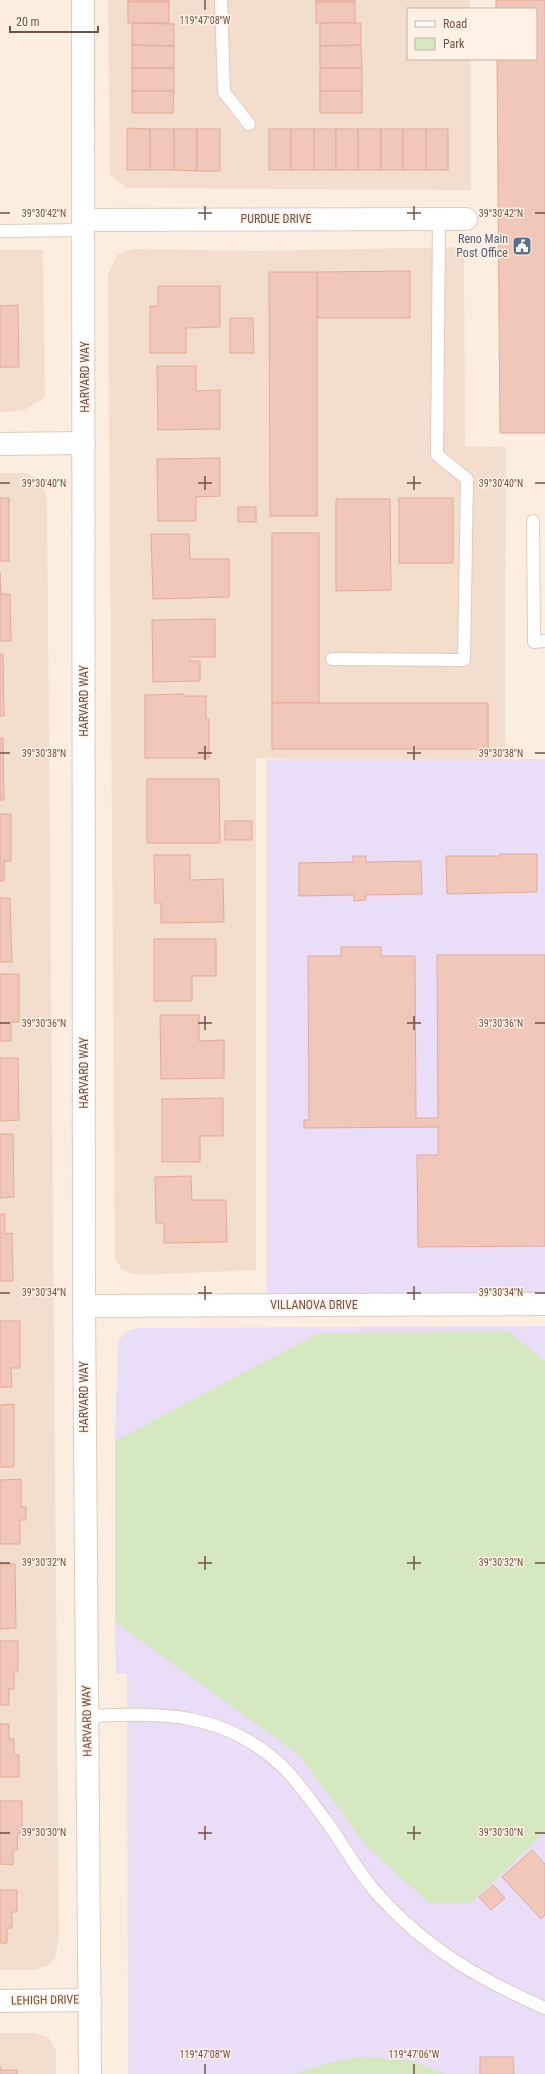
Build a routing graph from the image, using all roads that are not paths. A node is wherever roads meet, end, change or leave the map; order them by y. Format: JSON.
{"nodes":[{"id":1,"x":83,"y":0,"type":"edge"},
{"id":2,"x":221,"y":0,"type":"edge"},
{"id":3,"x":249,"y":124,"type":"dead end"},
{"id":4,"x":439,"y":219,"type":"junction"},
{"id":5,"x":466,"y":219,"type":"dead end"},
{"id":6,"x":85,"y":225,"type":"junction"},
{"id":7,"x":0,"y":231,"type":"edge"},
{"id":8,"x":84,"y":443,"type":"junction"},
{"id":9,"x":0,"y":444,"type":"edge"},
{"id":10,"x":533,"y":521,"type":"dead end"},
{"id":11,"x":545,"y":642,"type":"edge"},
{"id":12,"x":332,"y":659,"type":"dead end"},
{"id":13,"x":545,"y":1304,"type":"edge"},
{"id":14,"x":84,"y":1306,"type":"junction"},
{"id":15,"x":87,"y":1716,"type":"junction"},
{"id":16,"x":90,"y":2000,"type":"junction"},
{"id":17,"x":0,"y":2001,"type":"edge"},
{"id":18,"x":545,"y":2008,"type":"edge"},
{"id":19,"x":90,"y":2074,"type":"edge"}],
"edges":[{"from":1,"to":6,"type":"street","name":"HARVARD WAY"},
{"from":2,"to":3,"type":"lane"},
{"from":4,"to":5,"type":"street","name":"PURDUE DRIVE"},
{"from":4,"to":6,"type":"street","name":"PURDUE DRIVE"},
{"from":4,"to":12,"type":"lane"},
{"from":6,"to":7,"type":"lane"},
{"from":6,"to":8,"type":"street","name":"HARVARD WAY"},
{"from":8,"to":9,"type":"street"},
{"from":8,"to":14,"type":"street","name":"HARVARD WAY"},
{"from":10,"to":11,"type":"lane"},
{"from":13,"to":14,"type":"street","name":"VILLANOVA DRIVE"},
{"from":14,"to":15,"type":"street","name":"HARVARD WAY"},
{"from":15,"to":16,"type":"street","name":"HARVARD WAY"},
{"from":15,"to":18,"type":"lane"},
{"from":16,"to":17,"type":"street","name":"LEHIGH DRIVE"},
{"from":16,"to":19,"type":"street","name":"HARVARD WAY"}]}
